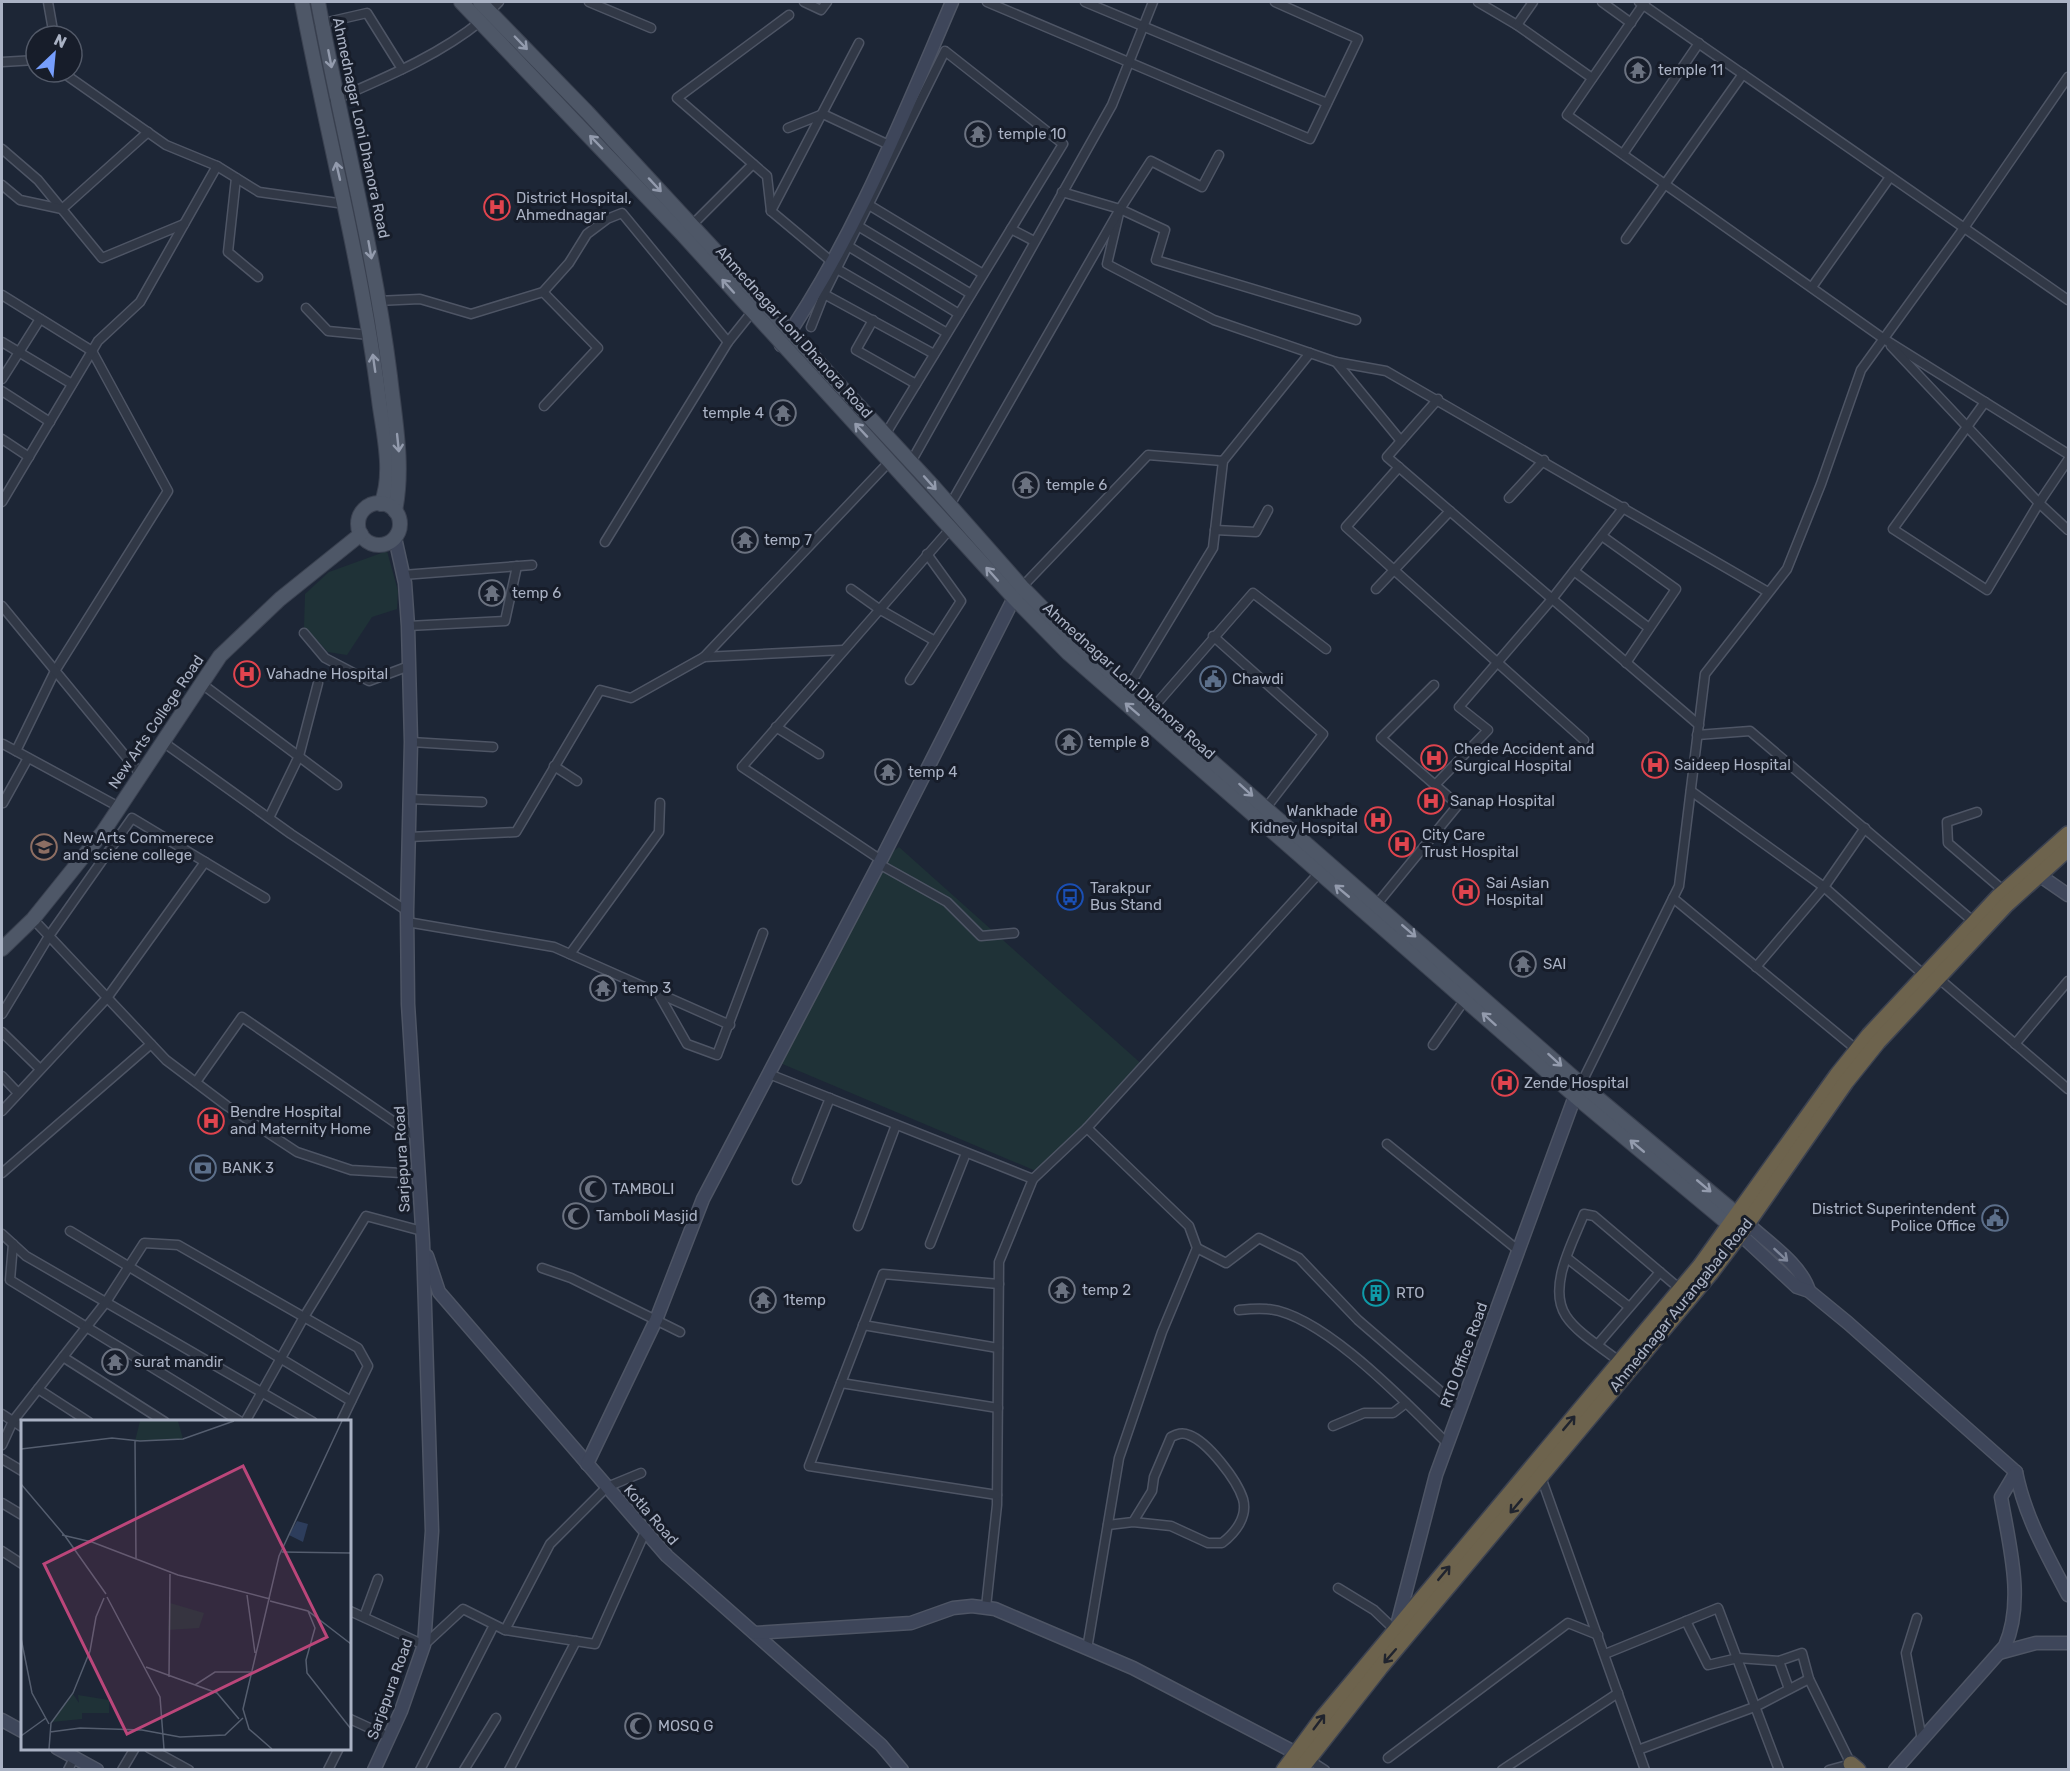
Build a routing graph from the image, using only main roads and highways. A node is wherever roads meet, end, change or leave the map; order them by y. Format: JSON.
{"nodes":[{"id":1,"x":302,"y":2,"type":"edge"},
{"id":2,"x":318,"y":2,"type":"edge"},
{"id":3,"x":461,"y":2,"type":"edge"},
{"id":4,"x":487,"y":9,"type":"edge"},
{"id":5,"x":381,"y":504,"type":"junction"},
{"id":6,"x":395,"y":511,"type":"junction"},
{"id":7,"x":361,"y":534,"type":"junction"},
{"id":8,"x":1018,"y":592,"type":"junction"},
{"id":9,"x":2068,"y":834,"type":"edge"},
{"id":10,"x":2068,"y":849,"type":"edge"},
{"id":11,"x":2,"y":950,"type":"edge"},
{"id":12,"x":1930,"y":976,"type":"junction"},
{"id":13,"x":1578,"y":1090,"type":"junction"},
{"id":14,"x":1739,"y":1224,"type":"junction"},
{"id":15,"x":1302,"y":1760,"type":"edge"},
{"id":16,"x":1284,"y":1770,"type":"edge"}],
"edges":[{"from":5,"to":1,"type":"main road","name":"Ahmednagar Loni Dhanora Road","one_way":true},
{"from":2,"to":6,"type":"main road","name":"Ahmednagar Loni Dhanora Road","one_way":true},
{"from":3,"to":4,"type":"main road","name":"Ahmednagar Loni Dhanora Road"},
{"from":4,"to":8,"type":"main road","name":"Ahmednagar Loni Dhanora Road","one_way":true},
{"from":8,"to":4,"type":"main road","name":"Ahmednagar Loni Dhanora Road","one_way":true},
{"from":5,"to":6,"type":"main road"},
{"from":5,"to":7,"type":"main road"},
{"from":6,"to":7,"type":"main road"},
{"from":7,"to":11,"type":"main road","name":"New Arts College Road"},
{"from":8,"to":13,"type":"main road","name":"Ahmednagar Loni Dhanora Road","one_way":true},
{"from":13,"to":8,"type":"main road","name":"Ahmednagar Loni Dhanora Road","one_way":true},
{"from":9,"to":12,"type":"highway"},
{"from":10,"to":12,"type":"highway","name":"Ahmednagar Aurangabad Road"},
{"from":12,"to":14,"type":"highway","name":"Ahmednagar Aurangabad Road"},
{"from":12,"to":14,"type":"highway"},
{"from":13,"to":14,"type":"main road","name":"Ahmednagar Loni Dhanora Road"},
{"from":14,"to":15,"type":"highway","name":"Ahmednagar Aurangabad Road","one_way":true},
{"from":15,"to":14,"type":"highway","one_way":true},
{"from":15,"to":16,"type":"highway"}]}
